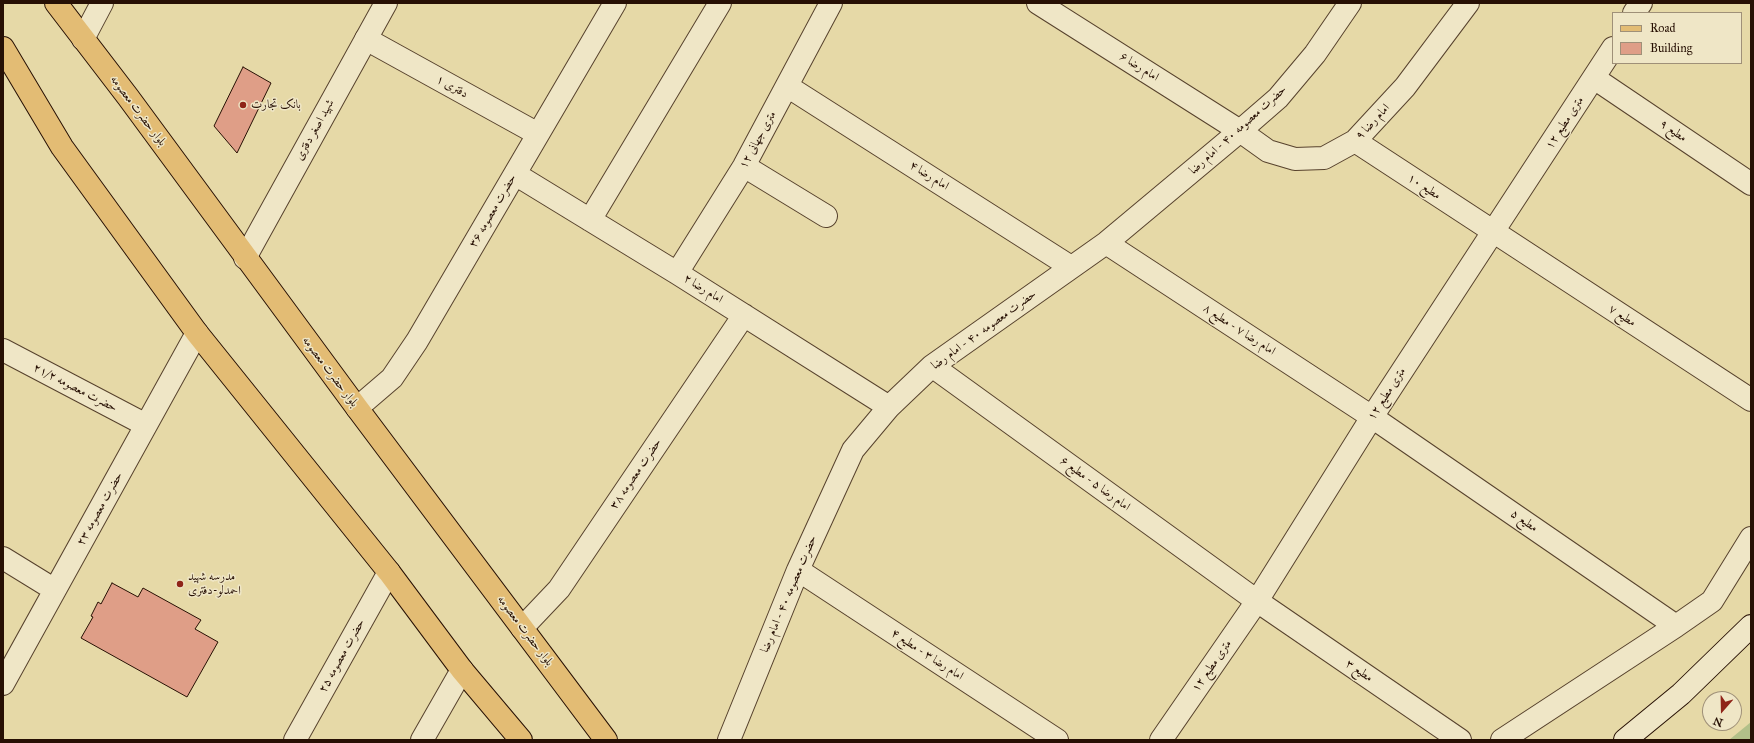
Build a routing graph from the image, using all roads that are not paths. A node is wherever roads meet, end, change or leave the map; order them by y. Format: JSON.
{"nodes":[{"id":1,"x":56,"y":3,"type":"edge"},
{"id":2,"x":102,"y":3,"type":"edge"},
{"id":3,"x":386,"y":3,"type":"edge"},
{"id":4,"x":615,"y":3,"type":"edge"},
{"id":5,"x":720,"y":3,"type":"edge"},
{"id":6,"x":831,"y":3,"type":"edge"},
{"id":7,"x":1038,"y":3,"type":"edge"},
{"id":8,"x":1350,"y":3,"type":"edge"},
{"id":9,"x":1468,"y":3,"type":"edge"},
{"id":10,"x":1641,"y":3,"type":"edge"},
{"id":11,"x":1635,"y":12,"type":"edge"},
{"id":12,"x":83,"y":39,"type":"junction"},
{"id":13,"x":366,"y":39,"type":"junction"},
{"id":14,"x":3,"y":48,"type":"edge"},
{"id":15,"x":1612,"y":50,"type":"edge"},
{"id":16,"x":1594,"y":78,"type":"junction"},
{"id":17,"x":787,"y":86,"type":"junction"},
{"id":18,"x":1240,"y":131,"type":"junction"},
{"id":19,"x":538,"y":134,"type":"junction"},
{"id":20,"x":1355,"y":141,"type":"junction"},
{"id":21,"x":744,"y":166,"type":"junction"},
{"id":22,"x":515,"y":174,"type":"junction"},
{"id":23,"x":1751,"y":184,"type":"edge"},
{"id":24,"x":826,"y":216,"type":"dead end"},
{"id":25,"x":590,"y":220,"type":"junction"},
{"id":26,"x":1493,"y":232,"type":"junction"},
{"id":27,"x":1106,"y":243,"type":"junction"},
{"id":28,"x":245,"y":258,"type":"junction"},
{"id":29,"x":1071,"y":267,"type":"junction"},
{"id":30,"x":677,"y":273,"type":"junction"},
{"id":31,"x":744,"y":315,"type":"junction"},
{"id":32,"x":197,"y":333,"type":"junction"},
{"id":33,"x":3,"y":350,"type":"edge"},
{"id":34,"x":932,"y":366,"type":"junction"},
{"id":35,"x":1751,"y":400,"type":"edge"},
{"id":36,"x":889,"y":407,"type":"junction"},
{"id":37,"x":357,"y":408,"type":"junction"},
{"id":38,"x":1372,"y":417,"type":"junction"},
{"id":39,"x":146,"y":425,"type":"junction"},
{"id":40,"x":1751,"y":538,"type":"edge"},
{"id":41,"x":3,"y":558,"type":"edge"},
{"id":42,"x":798,"y":570,"type":"junction"},
{"id":43,"x":389,"y":572,"type":"junction"},
{"id":44,"x":55,"y":590,"type":"junction"},
{"id":45,"x":1257,"y":602,"type":"junction"},
{"id":46,"x":1676,"y":626,"type":"junction"},
{"id":47,"x":1751,"y":626,"type":"edge"},
{"id":48,"x":522,"y":628,"type":"junction"},
{"id":49,"x":462,"y":670,"type":"junction"},
{"id":50,"x":3,"y":684,"type":"edge"},
{"id":51,"x":295,"y":740,"type":"edge"},
{"id":52,"x":422,"y":740,"type":"edge"},
{"id":53,"x":521,"y":740,"type":"edge"},
{"id":54,"x":606,"y":740,"type":"edge"},
{"id":55,"x":729,"y":740,"type":"edge"},
{"id":56,"x":1057,"y":740,"type":"edge"},
{"id":57,"x":1161,"y":740,"type":"edge"},
{"id":58,"x":1460,"y":740,"type":"edge"},
{"id":59,"x":1502,"y":740,"type":"edge"},
{"id":60,"x":1625,"y":740,"type":"edge"}],
"edges":[{"from":1,"to":12,"type":"main road","name":"بلوار حضرت معصومه"},
{"from":2,"to":12,"type":"street"},
{"from":3,"to":13,"type":"street","name":"شهید اصغر دفتری"},
{"from":4,"to":19,"type":"street","name":"حضرت معصومه ۳۶"},
{"from":5,"to":25,"type":"street"},
{"from":6,"to":17,"type":"street","name":"۱۲ متری جهانی"},
{"from":7,"to":18,"type":"street","name":"امام رضا ۶"},
{"from":8,"to":18,"type":"street","name":"حضرت معصومه ۴۰ - امام رضا"},
{"from":9,"to":20,"type":"street","name":"امام رضا ۹"},
{"from":10,"to":11,"type":"street"},
{"from":12,"to":28,"type":"main road","name":"بلوار حضرت معصومه"},
{"from":13,"to":19,"type":"street","name":"دفتری ۱"},
{"from":13,"to":28,"type":"street","name":"شهید اصغر دفتری"},
{"from":14,"to":32,"type":"main road"},
{"from":15,"to":16,"type":"street","name":"۱۲ متری مطیع"},
{"from":16,"to":23,"type":"street","name":"مطیع ۹"},
{"from":16,"to":26,"type":"street","name":"۱۲ متری مطیع"},
{"from":17,"to":21,"type":"street","name":"۱۲ متری جهانی"},
{"from":17,"to":29,"type":"street","name":"امام رضا ۴"},
{"from":18,"to":20,"type":"street","name":"امام رضا ۹"},
{"from":18,"to":27,"type":"street","name":"حضرت معصومه ۴۰ - امام رضا"},
{"from":19,"to":22,"type":"street","name":"حضرت معصومه ۳۶"},
{"from":20,"to":26,"type":"street","name":"مطیع ۱۰"},
{"from":21,"to":24,"type":"street"},
{"from":21,"to":30,"type":"street","name":"۱۲ متری جهانی"},
{"from":22,"to":25,"type":"street","name":"امام رضا ۲"},
{"from":22,"to":37,"type":"street","name":"حضرت معصومه ۳۶"},
{"from":25,"to":30,"type":"street","name":"امام رضا ۲"},
{"from":26,"to":35,"type":"street","name":"مطیع ۷"},
{"from":26,"to":38,"type":"street","name":"۱۲ متری مطیع"},
{"from":27,"to":29,"type":"street","name":"حضرت معصومه ۴۰ - امام رضا"},
{"from":27,"to":38,"type":"street","name":"امام رضا ۷ - مطیع ۸"},
{"from":28,"to":37,"type":"main road","name":"بلوار حضرت معصومه"},
{"from":29,"to":34,"type":"street","name":"حضرت معصومه ۴۰ - امام رضا"},
{"from":30,"to":31,"type":"street","name":"امام رضا ۲"},
{"from":31,"to":36,"type":"street","name":"امام رضا ۲"},
{"from":31,"to":48,"type":"street","name":"حضرت معصومه ۳۸"},
{"from":32,"to":39,"type":"street","name":"حضرت معصومه ۲۳"},
{"from":32,"to":43,"type":"main road"},
{"from":33,"to":39,"type":"street","name":"حضرت معصومه ۲۱/۲"},
{"from":34,"to":36,"type":"street","name":"حضرت معصومه ۴۰ - امام رضا"},
{"from":34,"to":45,"type":"street","name":"امام رضا ۵ - مطیع ۶"},
{"from":36,"to":42,"type":"street","name":"حضرت معصومه ۴۰ - امام رضا"},
{"from":37,"to":48,"type":"main road","name":"بلوار حضرت معصومه"},
{"from":38,"to":45,"type":"street","name":"۱۲ متری مطیع"},
{"from":38,"to":46,"type":"street","name":"مطیع ۵"},
{"from":39,"to":44,"type":"street","name":"حضرت معصومه ۲۳"},
{"from":40,"to":46,"type":"street"},
{"from":41,"to":44,"type":"street"},
{"from":42,"to":55,"type":"street","name":"حضرت معصومه ۴۰ - امام رضا"},
{"from":42,"to":56,"type":"street","name":"امام رضا ۳ - مطیع ۴"},
{"from":43,"to":49,"type":"main road"},
{"from":43,"to":51,"type":"street","name":"حضرت معصومه ۲۵"},
{"from":44,"to":50,"type":"street","name":"حضرت معصومه ۲۳"},
{"from":45,"to":57,"type":"street","name":"۱۲ متری مطیع"},
{"from":45,"to":58,"type":"street","name":"مطیع ۳"},
{"from":46,"to":59,"type":"street"},
{"from":47,"to":60,"type":"street"},
{"from":48,"to":54,"type":"main road","name":"بلوار حضرت معصومه"},
{"from":49,"to":52,"type":"street"},
{"from":49,"to":53,"type":"main road"}]}
